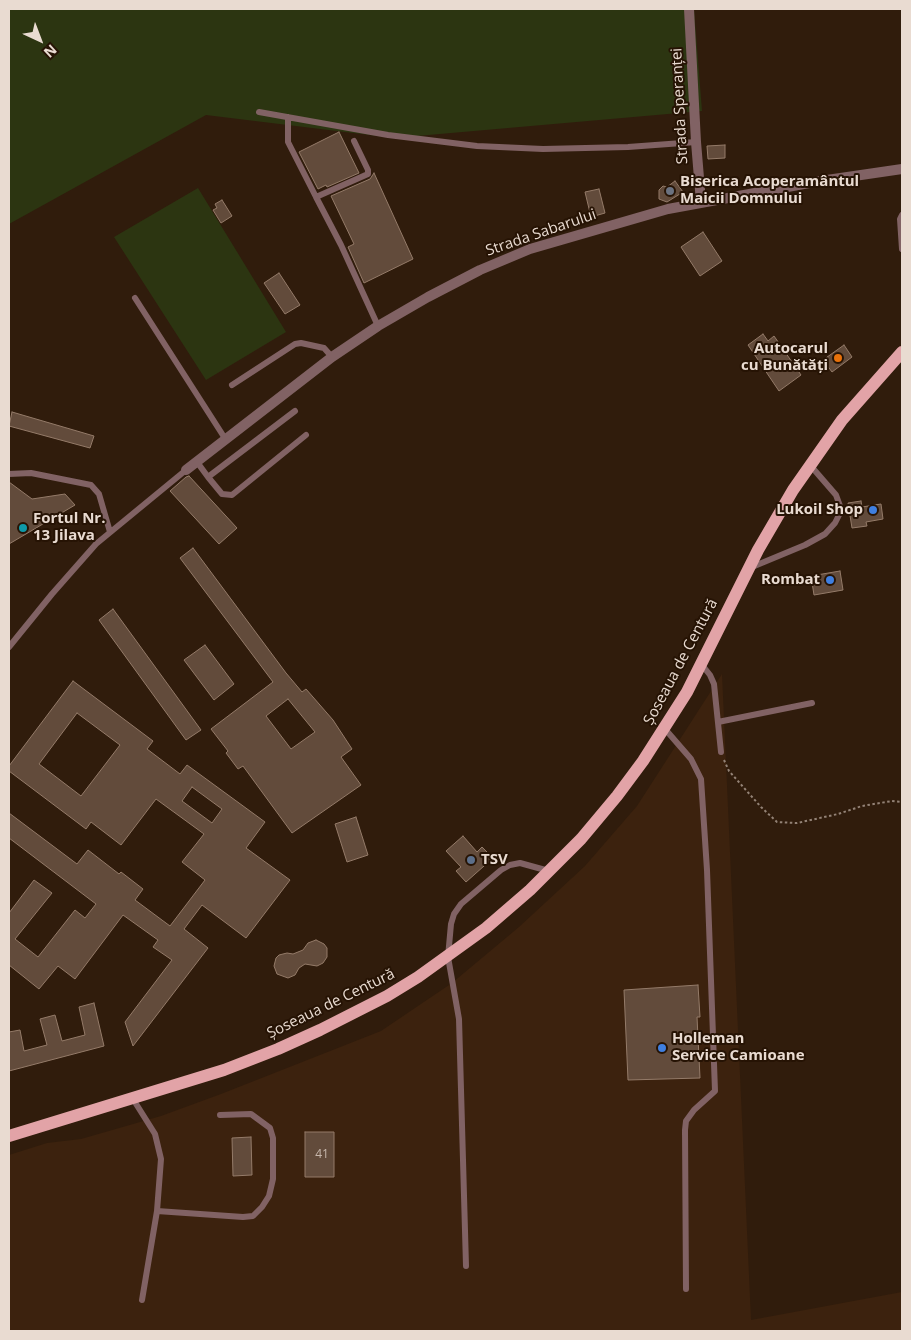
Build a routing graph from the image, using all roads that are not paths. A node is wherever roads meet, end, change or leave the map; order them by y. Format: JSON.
{"nodes":[{"id":1,"x":689,"y":9,"type":"edge"},
{"id":2,"x":260,"y":112,"type":"dead end"},
{"id":3,"x":288,"y":117,"type":"junction"},
{"id":4,"x":354,"y":141,"type":"dead end"},
{"id":5,"x":696,"y":142,"type":"junction"},
{"id":6,"x":902,"y":169,"type":"edge"},
{"id":7,"x":316,"y":197,"type":"junction"},
{"id":8,"x":701,"y":202,"type":"junction"},
{"id":9,"x":902,"y":215,"type":"edge"},
{"id":10,"x":902,"y":249,"type":"edge"},
{"id":11,"x":134,"y":298,"type":"dead end"},
{"id":12,"x":378,"y":326,"type":"junction"},
{"id":13,"x":902,"y":352,"type":"edge"},
{"id":14,"x":332,"y":356,"type":"junction"},
{"id":15,"x":232,"y":385,"type":"dead end"},
{"id":16,"x":295,"y":411,"type":"dead end"},
{"id":17,"x":306,"y":435,"type":"dead end"},
{"id":18,"x":226,"y":440,"type":"junction"},
{"id":19,"x":197,"y":462,"type":"junction"},
{"id":20,"x":810,"y":465,"type":"junction"},
{"id":21,"x":186,"y":470,"type":"joint"},
{"id":22,"x":9,"y":474,"type":"edge"},
{"id":23,"x":208,"y":477,"type":"junction"},
{"id":24,"x":110,"y":532,"type":"junction"},
{"id":25,"x":748,"y":568,"type":"junction"},
{"id":26,"x":9,"y":647,"type":"edge"},
{"id":27,"x":702,"y":665,"type":"junction"},
{"id":28,"x":812,"y":703,"type":"dead end"},
{"id":29,"x":718,"y":722,"type":"junction"},
{"id":30,"x":665,"y":729,"type":"junction"},
{"id":31,"x":721,"y":752,"type":"road end"},
{"id":32,"x":550,"y":871,"type":"junction"},
{"id":33,"x":448,"y":957,"type":"junction"},
{"id":34,"x":133,"y":1099,"type":"junction"},
{"id":35,"x":220,"y":1115,"type":"dead end"},
{"id":36,"x":9,"y":1136,"type":"edge"},
{"id":37,"x":157,"y":1211,"type":"junction"},
{"id":38,"x":466,"y":1266,"type":"dead end"},
{"id":39,"x":686,"y":1289,"type":"dead end"},
{"id":40,"x":142,"y":1300,"type":"dead end"}],
"edges":[{"from":1,"to":5,"type":"street","name":"Strada Speranței"},
{"from":2,"to":3,"type":"lane"},
{"from":3,"to":5,"type":"lane"},
{"from":3,"to":7,"type":"lane"},
{"from":4,"to":7,"type":"lane"},
{"from":5,"to":8,"type":"street","name":"Strada Speranței"},
{"from":6,"to":8,"type":"street","name":"Strada Sabarului"},
{"from":7,"to":12,"type":"lane"},
{"from":8,"to":12,"type":"street","name":"Strada Sabarului"},
{"from":9,"to":10,"type":"lane"},
{"from":11,"to":18,"type":"lane"},
{"from":12,"to":14,"type":"street","name":"Strada Sabarului"},
{"from":13,"to":20,"type":"main road","name":"Șoseaua de Centură"},
{"from":14,"to":15,"type":"lane"},
{"from":14,"to":18,"type":"street","name":"Strada Sabarului"},
{"from":16,"to":23,"type":"lane"},
{"from":17,"to":23,"type":"lane"},
{"from":18,"to":19,"type":"street","name":"Strada Sabarului"},
{"from":19,"to":21,"type":"street","name":"Strada Sabarului"},
{"from":19,"to":23,"type":"lane"},
{"from":20,"to":25,"type":"main road","name":"Șoseaua de Centură"},
{"from":20,"to":25,"type":"lane"},
{"from":21,"to":24,"type":"lane"},
{"from":22,"to":24,"type":"lane"},
{"from":24,"to":26,"type":"lane"},
{"from":25,"to":27,"type":"main road","name":"Șoseaua de Centură"},
{"from":27,"to":29,"type":"lane"},
{"from":27,"to":30,"type":"main road","name":"Șoseaua de Centură"},
{"from":28,"to":29,"type":"lane"},
{"from":29,"to":31,"type":"lane"},
{"from":30,"to":32,"type":"main road","name":"Șoseaua de Centură"},
{"from":30,"to":39,"type":"lane"},
{"from":32,"to":33,"type":"main road","name":"Șoseaua de Centură"},
{"from":32,"to":33,"type":"lane"},
{"from":33,"to":34,"type":"main road","name":"Șoseaua de Centură"},
{"from":33,"to":38,"type":"lane"},
{"from":34,"to":36,"type":"main road","name":"Șoseaua de Centură"},
{"from":34,"to":37,"type":"lane"},
{"from":35,"to":37,"type":"lane"},
{"from":37,"to":40,"type":"lane"}]}
